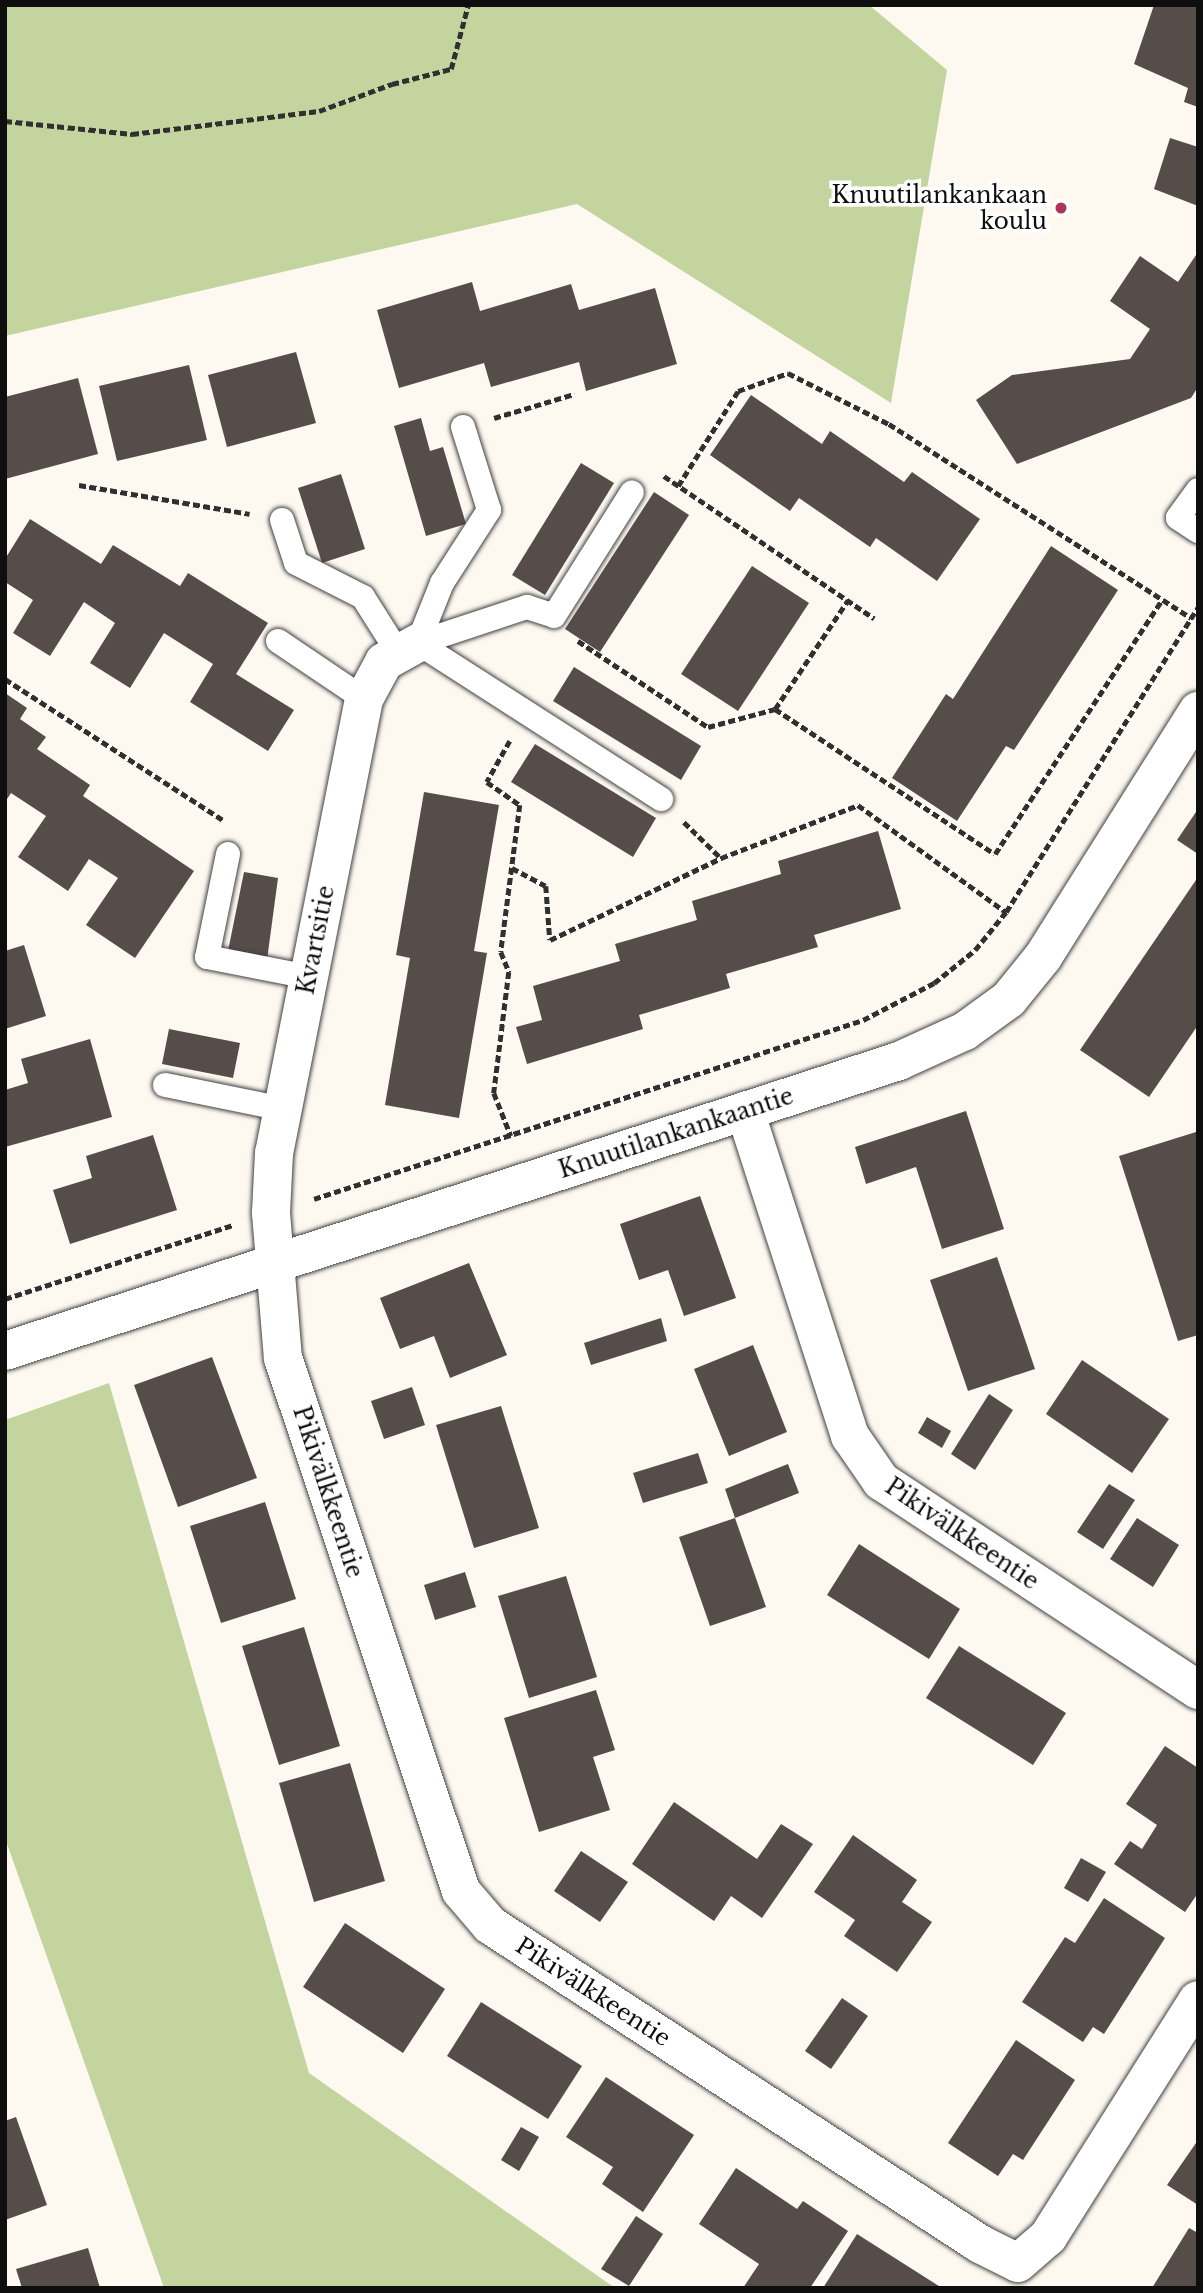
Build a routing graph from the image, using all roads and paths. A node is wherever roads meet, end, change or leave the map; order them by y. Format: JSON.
{"nodes":[{"id":1,"x":468,"y":5,"type":"edge"},
{"id":2,"x":5,"y":121,"type":"edge"},
{"id":3,"x":574,"y":394,"type":"dead end"},
{"id":4,"x":463,"y":427,"type":"joint"},
{"id":5,"x":79,"y":485,"type":"dead end"},
{"id":6,"x":678,"y":486,"type":"junction"},
{"id":7,"x":1198,"y":490,"type":"edge"},
{"id":8,"x":632,"y":492,"type":"joint"},
{"id":9,"x":282,"y":520,"type":"joint"},
{"id":10,"x":1198,"y":531,"type":"edge"},
{"id":11,"x":848,"y":600,"type":"junction"},
{"id":12,"x":1161,"y":601,"type":"junction"},
{"id":13,"x":527,"y":607,"type":"junction"},
{"id":14,"x":1198,"y":607,"type":"edge"},
{"id":15,"x":874,"y":618,"type":"dead end"},
{"id":16,"x":1191,"y":618,"type":"junction"},
{"id":17,"x":278,"y":641,"type":"dead end"},
{"id":18,"x":409,"y":649,"type":"junction"},
{"id":19,"x":5,"y":679,"type":"edge"},
{"id":20,"x":364,"y":699,"type":"junction"},
{"id":21,"x":775,"y":709,"type":"junction"},
{"id":22,"x":1198,"y":711,"type":"edge"},
{"id":23,"x":527,"y":713,"type":"junction"},
{"id":24,"x":661,"y":799,"type":"joint"},
{"id":25,"x":228,"y":854,"type":"joint"},
{"id":26,"x":721,"y":858,"type":"junction"},
{"id":27,"x":512,"y":868,"type":"junction"},
{"id":28,"x":1006,"y":912,"type":"junction"},
{"id":29,"x":309,"y":977,"type":"junction"},
{"id":30,"x":165,"y":1085,"type":"dead end"},
{"id":31,"x":283,"y":1109,"type":"junction"},
{"id":32,"x":745,"y":1111,"type":"junction"},
{"id":33,"x":511,"y":1136,"type":"junction"},
{"id":34,"x":271,"y":1213,"type":"junction"},
{"id":35,"x":276,"y":1263,"type":"junction"},
{"id":36,"x":5,"y":1299,"type":"edge"},
{"id":37,"x":5,"y":1351,"type":"edge"},
{"id":38,"x":1198,"y":1690,"type":"edge"},
{"id":39,"x":1198,"y":2000,"type":"edge"}],
"edges":[{"from":1,"to":2,"type":"path"},
{"from":3,"to":4,"type":"path"},
{"from":4,"to":18,"type":"lane"},
{"from":5,"to":9,"type":"path"},
{"from":6,"to":8,"type":"path"},
{"from":6,"to":11,"type":"path"},
{"from":6,"to":12,"type":"path"},
{"from":7,"to":10,"type":"lane"},
{"from":8,"to":13,"type":"lane"},
{"from":9,"to":18,"type":"lane"},
{"from":11,"to":15,"type":"path"},
{"from":11,"to":21,"type":"path"},
{"from":12,"to":16,"type":"path"},
{"from":12,"to":21,"type":"path"},
{"from":13,"to":18,"type":"lane"},
{"from":13,"to":21,"type":"path"},
{"from":14,"to":16,"type":"path"},
{"from":16,"to":28,"type":"path"},
{"from":17,"to":20,"type":"lane"},
{"from":18,"to":20,"type":"street","name":"Kvartsitie"},
{"from":18,"to":23,"type":"lane"},
{"from":19,"to":25,"type":"path"},
{"from":20,"to":29,"type":"street","name":"Kvartsitie"},
{"from":22,"to":32,"type":"street","name":"Knuutilankankaantie"},
{"from":23,"to":24,"type":"lane"},
{"from":23,"to":27,"type":"path"},
{"from":24,"to":26,"type":"path"},
{"from":25,"to":29,"type":"lane"},
{"from":26,"to":27,"type":"path"},
{"from":26,"to":28,"type":"path"},
{"from":27,"to":33,"type":"path"},
{"from":28,"to":33,"type":"path"},
{"from":29,"to":31,"type":"street","name":"Kvartsitie"},
{"from":30,"to":31,"type":"lane"},
{"from":31,"to":34,"type":"street","name":"Kvartsitie"},
{"from":32,"to":35,"type":"street","name":"Knuutilankankaantie"},
{"from":32,"to":38,"type":"street","name":"Pikivälkkeentie"},
{"from":33,"to":34,"type":"path"},
{"from":34,"to":35,"type":"street","name":"Kvartsitie"},
{"from":34,"to":36,"type":"path"},
{"from":35,"to":37,"type":"street","name":"Knuutilankankaantie"},
{"from":35,"to":39,"type":"street","name":"Pikivälkkeentie"}]}
